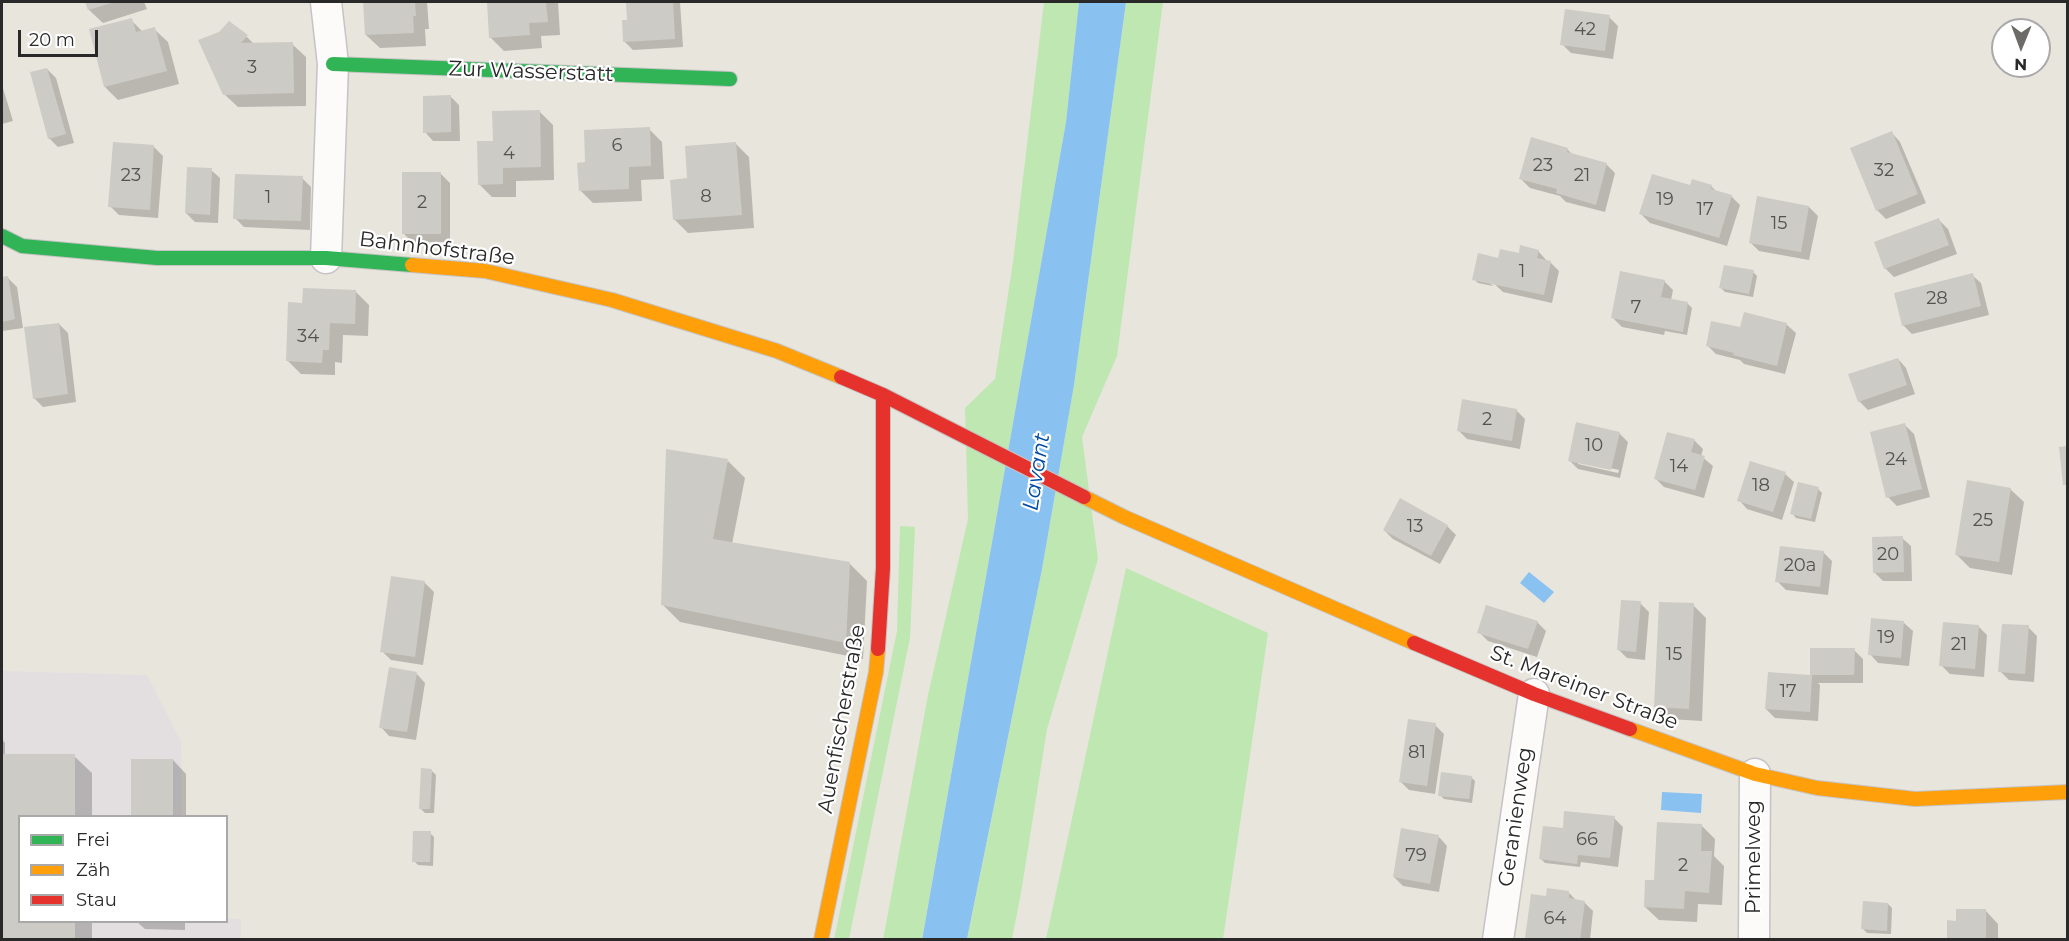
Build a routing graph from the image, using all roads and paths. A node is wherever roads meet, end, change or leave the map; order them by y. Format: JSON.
{"nodes":[{"id":1,"x":327,"y":2,"type":"edge"},
{"id":2,"x":333,"y":64,"type":"junction"},
{"id":3,"x":729,"y":79,"type":"dead end"},
{"id":4,"x":2,"y":236,"type":"edge"},
{"id":5,"x":326,"y":258,"type":"junction"},
{"id":6,"x":883,"y":395,"type":"junction"},
{"id":7,"x":953,"y":429,"type":"joint"},
{"id":8,"x":1534,"y":694,"type":"junction"},
{"id":9,"x":1755,"y":774,"type":"junction"},
{"id":10,"x":2067,"y":792,"type":"edge"},
{"id":11,"x":821,"y":939,"type":"edge"},
{"id":12,"x":1498,"y":939,"type":"edge"},
{"id":13,"x":1754,"y":939,"type":"edge"}],
"edges":[{"from":1,"to":2,"type":"street"},
{"from":2,"to":3,"type":"street","name":"Zur Wasserstatt"},
{"from":2,"to":5,"type":"street"},
{"from":4,"to":5,"type":"street","name":"Bahnhofstraße"},
{"from":5,"to":6,"type":"street","name":"Bahnhofstraße"},
{"from":6,"to":7,"type":"street","name":"Bahnhofstraße"},
{"from":6,"to":11,"type":"street","name":"Auenfischerstraße"},
{"from":7,"to":8,"type":"street","name":"St. Mareiner Straße"},
{"from":8,"to":9,"type":"street","name":"St. Mareiner Straße"},
{"from":8,"to":12,"type":"street","name":"Geranienweg"},
{"from":9,"to":10,"type":"street","name":"St. Mareiner Straße"},
{"from":9,"to":13,"type":"street","name":"Primelweg"}]}
